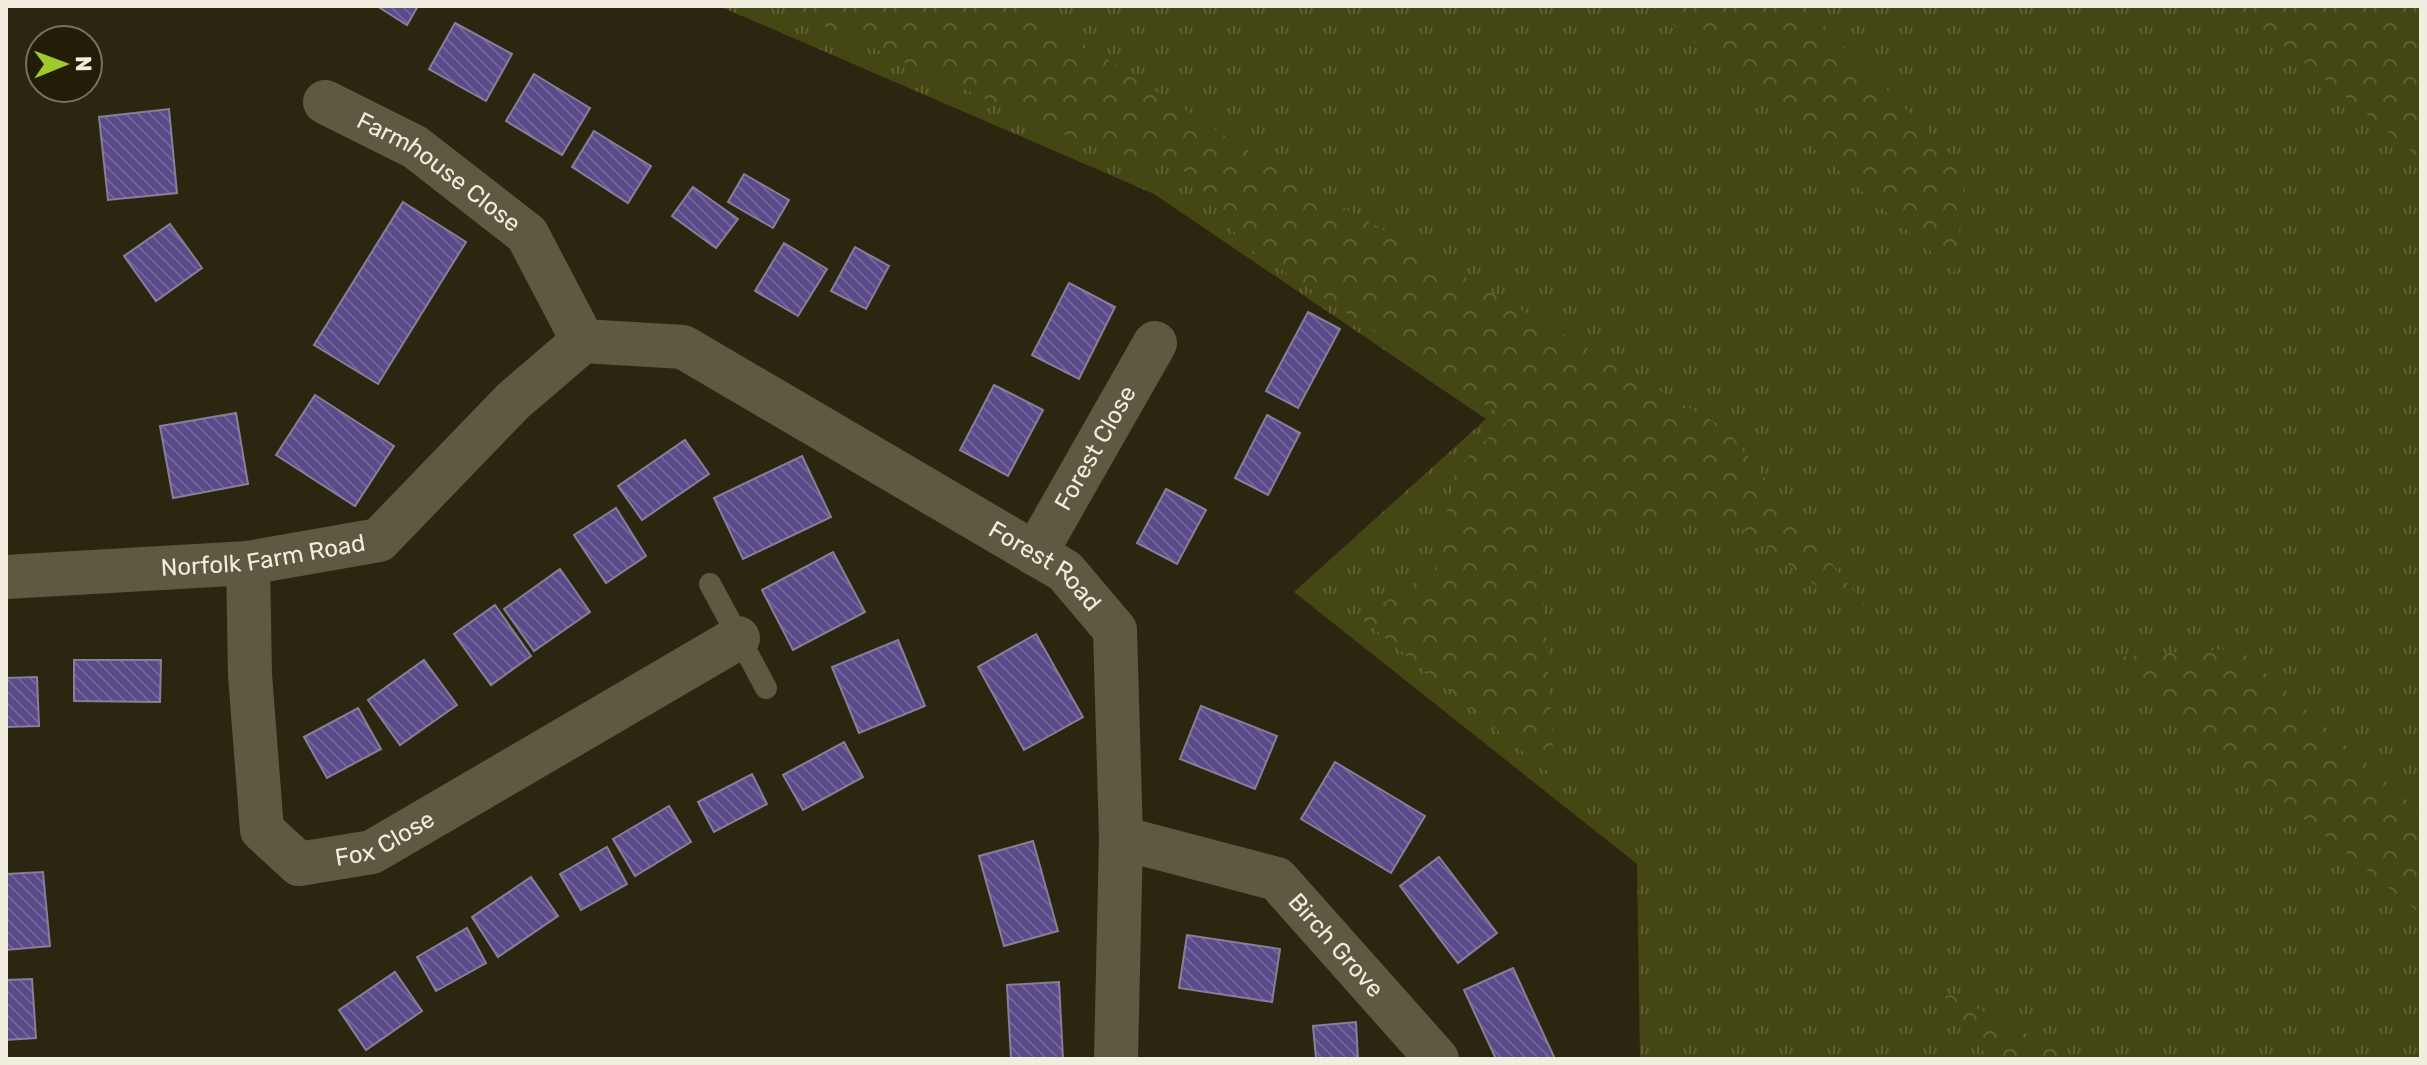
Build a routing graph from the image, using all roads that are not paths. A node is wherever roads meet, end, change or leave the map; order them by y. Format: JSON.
{"nodes":[{"id":1,"x":325,"y":102,"type":"dead end"},
{"id":2,"x":583,"y":341,"type":"junction"},
{"id":3,"x":1155,"y":343,"type":"dead end"},
{"id":4,"x":1035,"y":554,"type":"junction"},
{"id":5,"x":248,"y":563,"type":"junction"},
{"id":6,"x":6,"y":577,"type":"edge"},
{"id":7,"x":710,"y":584,"type":"dead end"},
{"id":8,"x":738,"y":638,"type":"junction"},
{"id":9,"x":766,"y":688,"type":"dead end"},
{"id":10,"x":1121,"y":838,"type":"junction"},
{"id":11,"x":1116,"y":1059,"type":"edge"},
{"id":12,"x":1437,"y":1059,"type":"edge"}],
"edges":[{"from":1,"to":2,"type":"street","name":"Farmhouse Close"},
{"from":2,"to":4,"type":"street","name":"Forest Road"},
{"from":2,"to":5,"type":"street","name":"Norfolk Farm Road"},
{"from":3,"to":4,"type":"street","name":"Forest Close"},
{"from":4,"to":10,"type":"street","name":"Forest Road"},
{"from":5,"to":6,"type":"street","name":"Norfolk Farm Road"},
{"from":5,"to":8,"type":"street","name":"Fox Close"},
{"from":7,"to":8,"type":"lane"},
{"from":8,"to":9,"type":"lane"},
{"from":10,"to":11,"type":"street","name":"Forest Road"},
{"from":10,"to":12,"type":"street","name":"Birch Grove"}]}
